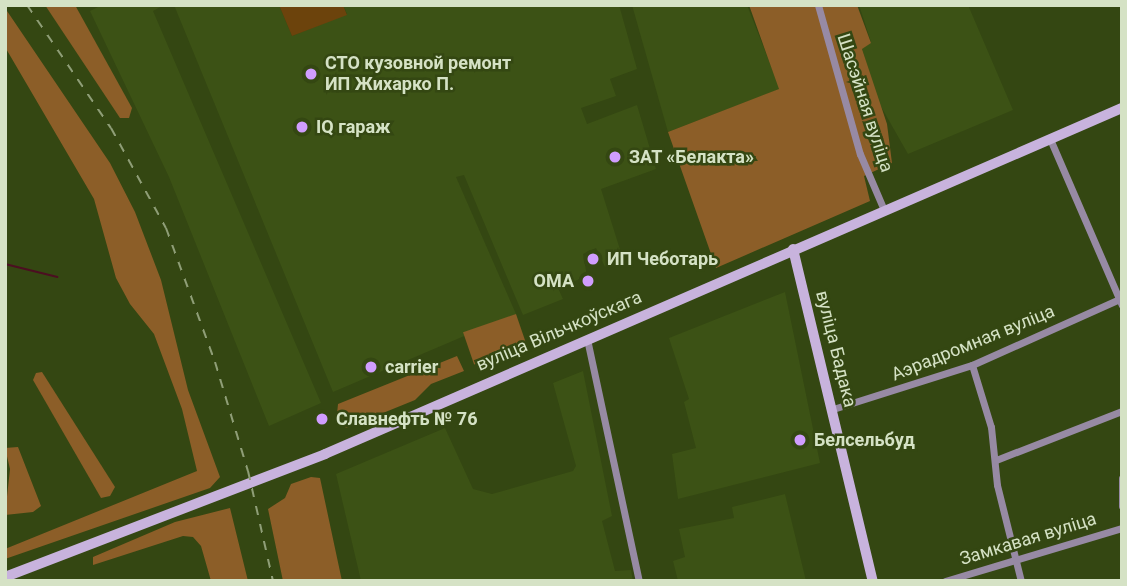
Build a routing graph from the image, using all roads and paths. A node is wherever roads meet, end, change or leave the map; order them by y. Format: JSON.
{"nodes":[{"id":1,"x":818,"y":5,"type":"edge"},
{"id":2,"x":1122,"y":108,"type":"edge"},
{"id":3,"x":1050,"y":139,"type":"junction"},
{"id":4,"x":884,"y":210,"type":"junction"},
{"id":5,"x":793,"y":249,"type":"junction"},
{"id":6,"x":1121,"y":301,"type":"edge"},
{"id":7,"x":586,"y":338,"type":"junction"},
{"id":8,"x":972,"y":365,"type":"junction"},
{"id":9,"x":833,"y":409,"type":"junction"},
{"id":10,"x":1122,"y":411,"type":"edge"},
{"id":11,"x":996,"y":460,"type":"junction"},
{"id":12,"x":1122,"y":478,"type":"edge"},
{"id":13,"x":1122,"y":506,"type":"edge"},
{"id":14,"x":1122,"y":528,"type":"edge"},
{"id":15,"x":1015,"y":559,"type":"junction"},
{"id":16,"x":5,"y":577,"type":"edge"},
{"id":17,"x":639,"y":581,"type":"edge"},
{"id":18,"x":873,"y":581,"type":"edge"},
{"id":19,"x":945,"y":581,"type":"edge"},
{"id":20,"x":1021,"y":581,"type":"edge"}],
"edges":[{"from":1,"to":4,"type":"street","name":"Шасэйная вуліца"},
{"from":2,"to":3,"type":"main road","name":"вуліца Вільчкоўскага"},
{"from":3,"to":4,"type":"main road","name":"вуліца Вільчкоўскага"},
{"from":3,"to":6,"type":"street"},
{"from":4,"to":5,"type":"main road","name":"вуліца Вільчкоўскага"},
{"from":5,"to":7,"type":"main road","name":"вуліца Вільчкоўскага"},
{"from":5,"to":9,"type":"main road","name":"вуліца Бадака"},
{"from":6,"to":8,"type":"street","name":"Аэрадромная вуліца"},
{"from":7,"to":16,"type":"main road","name":"вуліца Вільчкоўскага"},
{"from":7,"to":17,"type":"street"},
{"from":8,"to":9,"type":"street","name":"Аэрадромная вуліца"},
{"from":8,"to":11,"type":"street"},
{"from":9,"to":18,"type":"main road","name":"вуліца Бадака"},
{"from":10,"to":11,"type":"street"},
{"from":11,"to":15,"type":"street"},
{"from":12,"to":13,"type":"street"},
{"from":14,"to":15,"type":"street","name":"Замкавая вуліца"},
{"from":15,"to":19,"type":"street","name":"Замкавая вуліца"},
{"from":15,"to":20,"type":"street"}]}
